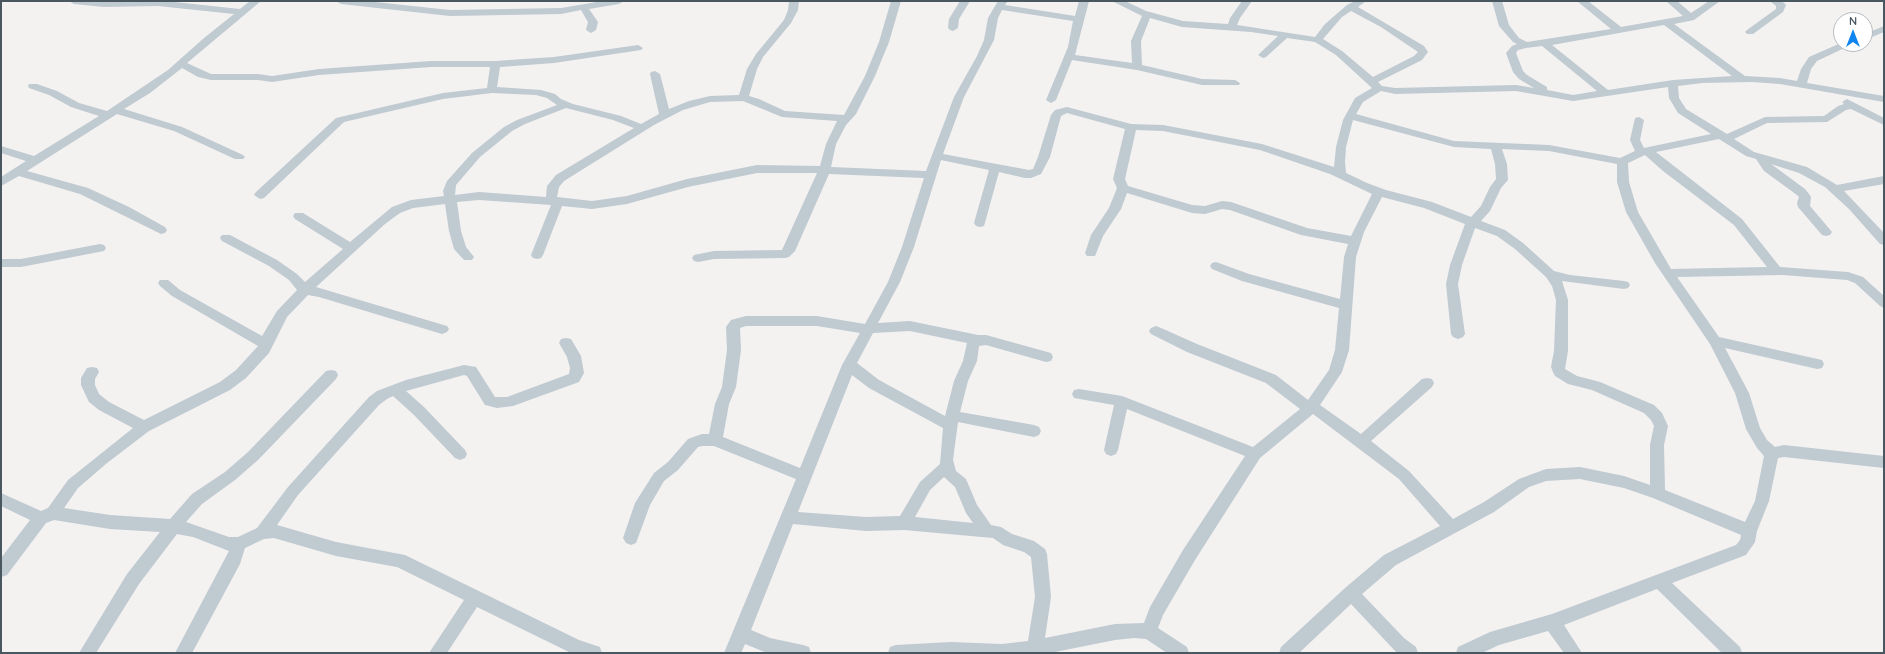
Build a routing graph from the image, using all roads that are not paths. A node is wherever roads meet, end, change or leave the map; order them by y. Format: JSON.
{"nodes":[{"id":1,"x":74,"y":1,"type":"edge"},
{"id":2,"x":256,"y":1,"type":"edge"},
{"id":3,"x":341,"y":1,"type":"edge"},
{"id":4,"x":527,"y":1,"type":"edge"},
{"id":5,"x":619,"y":1,"type":"edge"},
{"id":6,"x":794,"y":1,"type":"edge"},
{"id":7,"x":896,"y":1,"type":"edge"},
{"id":8,"x":965,"y":1,"type":"edge"},
{"id":9,"x":1084,"y":1,"type":"edge"},
{"id":10,"x":1117,"y":1,"type":"edge"},
{"id":11,"x":1144,"y":1,"type":"edge"},
{"id":12,"x":1247,"y":1,"type":"edge"},
{"id":13,"x":1361,"y":1,"type":"edge"},
{"id":14,"x":1497,"y":1,"type":"edge"},
{"id":15,"x":1582,"y":1,"type":"edge"},
{"id":16,"x":1671,"y":1,"type":"edge"},
{"id":17,"x":1715,"y":1,"type":"edge"},
{"id":18,"x":1775,"y":1,"type":"edge"},
{"id":19,"x":1002,"y":4,"type":"edge"},
{"id":20,"x":583,"y":7,"type":"junction"},
{"id":21,"x":1350,"y":8,"type":"junction"},
{"id":22,"x":243,"y":12,"type":"junction"},
{"id":23,"x":517,"y":13,"type":"junction"},
{"id":24,"x":1143,"y":13,"type":"junction"},
{"id":25,"x":1691,"y":18,"type":"junction"},
{"id":26,"x":1079,"y":19,"type":"junction"},
{"id":27,"x":1667,"y":23,"type":"junction"},
{"id":28,"x":1232,"y":27,"type":"junction"},
{"id":29,"x":953,"y":28,"type":"dead end"},
{"id":30,"x":1884,"y":29,"type":"edge"},
{"id":31,"x":591,"y":30,"type":"dead end"},
{"id":32,"x":1620,"y":31,"type":"junction"},
{"id":33,"x":1750,"y":32,"type":"dead end"},
{"id":34,"x":1286,"y":34,"type":"junction"},
{"id":35,"x":1873,"y":34,"type":"edge"},
{"id":36,"x":1318,"y":40,"type":"junction"},
{"id":37,"x":1544,"y":43,"type":"junction"},
{"id":38,"x":1525,"y":45,"type":"junction"},
{"id":39,"x":638,"y":48,"type":"dead end"},
{"id":40,"x":1833,"y":50,"type":"edge"},
{"id":41,"x":1263,"y":55,"type":"dead end"},
{"id":42,"x":1069,"y":56,"type":"junction"},
{"id":43,"x":181,"y":64,"type":"junction"},
{"id":44,"x":495,"y":64,"type":"junction"},
{"id":45,"x":1137,"y":67,"type":"junction"},
{"id":46,"x":191,"y":69,"type":"junction"},
{"id":47,"x":172,"y":72,"type":"junction"},
{"id":48,"x":655,"y":74,"type":"dead end"},
{"id":49,"x":1742,"y":79,"type":"junction"},
{"id":50,"x":1673,"y":82,"type":"junction"},
{"id":51,"x":1235,"y":83,"type":"dead end"},
{"id":52,"x":1375,"y":85,"type":"junction"},
{"id":53,"x":1801,"y":85,"type":"junction"},
{"id":54,"x":33,"y":86,"type":"dead end"},
{"id":55,"x":1824,"y":89,"type":"junction"},
{"id":56,"x":492,"y":90,"type":"junction"},
{"id":57,"x":1606,"y":93,"type":"junction"},
{"id":58,"x":1549,"y":94,"type":"junction"},
{"id":59,"x":743,"y":98,"type":"junction"},
{"id":60,"x":1884,"y":99,"type":"edge"},
{"id":61,"x":1051,"y":100,"type":"dead end"},
{"id":62,"x":566,"y":105,"type":"junction"},
{"id":63,"x":1853,"y":105,"type":"junction"},
{"id":64,"x":112,"y":112,"type":"junction"},
{"id":65,"x":665,"y":116,"type":"junction"},
{"id":66,"x":1351,"y":116,"type":"junction"},
{"id":67,"x":845,"y":118,"type":"junction"},
{"id":68,"x":1639,"y":120,"type":"dead end"},
{"id":69,"x":1884,"y":122,"type":"edge"},
{"id":70,"x":1131,"y":127,"type":"junction"},
{"id":71,"x":642,"y":128,"type":"junction"},
{"id":72,"x":1723,"y":137,"type":"junction"},
{"id":73,"x":1495,"y":146,"type":"junction"},
{"id":74,"x":1,"y":149,"type":"edge"},
{"id":75,"x":1645,"y":152,"type":"junction"},
{"id":76,"x":937,"y":156,"type":"junction"},
{"id":77,"x":239,"y":157,"type":"dead end"},
{"id":78,"x":1760,"y":158,"type":"junction"},
{"id":79,"x":36,"y":161,"type":"junction"},
{"id":80,"x":1622,"y":162,"type":"junction"},
{"id":81,"x":995,"y":168,"type":"junction"},
{"id":82,"x":825,"y":169,"type":"junction"},
{"id":83,"x":19,"y":172,"type":"junction"},
{"id":84,"x":1341,"y":174,"type":"junction"},
{"id":85,"x":931,"y":175,"type":"junction"},
{"id":86,"x":1884,"y":180,"type":"edge"},
{"id":87,"x":1,"y":182,"type":"edge"},
{"id":88,"x":1123,"y":188,"type":"junction"},
{"id":89,"x":1835,"y":189,"type":"junction"},
{"id":90,"x":1379,"y":192,"type":"junction"},
{"id":91,"x":260,"y":195,"type":"dead end"},
{"id":92,"x":451,"y":199,"type":"junction"},
{"id":93,"x":554,"y":201,"type":"junction"},
{"id":94,"x":298,"y":216,"type":"dead end"},
{"id":95,"x":1473,"y":221,"type":"junction"},
{"id":96,"x":980,"y":223,"type":"dead end"},
{"id":97,"x":161,"y":230,"type":"dead end"},
{"id":98,"x":1826,"y":232,"type":"dead end"},
{"id":99,"x":226,"y":238,"type":"dead end"},
{"id":100,"x":1355,"y":241,"type":"junction"},
{"id":101,"x":1884,"y":241,"type":"edge"},
{"id":102,"x":100,"y":248,"type":"dead end"},
{"id":103,"x":350,"y":248,"type":"junction"},
{"id":104,"x":1091,"y":253,"type":"dead end"},
{"id":105,"x":537,"y":255,"type":"dead end"},
{"id":106,"x":468,"y":258,"type":"dead end"},
{"id":107,"x":698,"y":258,"type":"dead end"},
{"id":108,"x":1,"y":263,"type":"edge"},
{"id":109,"x":1216,"y":266,"type":"dead end"},
{"id":110,"x":1777,"y":271,"type":"junction"},
{"id":111,"x":1668,"y":273,"type":"junction"},
{"id":112,"x":1550,"y":274,"type":"junction"},
{"id":113,"x":164,"y":283,"type":"dead end"},
{"id":114,"x":1624,"y":285,"type":"dead end"},
{"id":115,"x":305,"y":290,"type":"junction"},
{"id":116,"x":1884,"y":303,"type":"edge"},
{"id":117,"x":1347,"y":305,"type":"junction"},
{"id":118,"x":442,"y":329,"type":"dead end"},
{"id":119,"x":867,"y":329,"type":"junction"},
{"id":120,"x":1156,"y":331,"type":"dead end"},
{"id":121,"x":1458,"y":334,"type":"dead end"},
{"id":122,"x":978,"y":340,"type":"junction"},
{"id":123,"x":1716,"y":341,"type":"junction"},
{"id":124,"x":566,"y":343,"type":"dead end"},
{"id":125,"x":265,"y":344,"type":"junction"},
{"id":126,"x":1046,"y":357,"type":"dead end"},
{"id":127,"x":1816,"y":364,"type":"dead end"},
{"id":128,"x":849,"y":365,"type":"junction"},
{"id":129,"x":92,"y":372,"type":"dead end"},
{"id":130,"x":331,"y":375,"type":"dead end"},
{"id":131,"x":1427,"y":383,"type":"dead end"},
{"id":132,"x":394,"y":389,"type":"junction"},
{"id":133,"x":1079,"y":394,"type":"dead end"},
{"id":134,"x":1122,"y":402,"type":"junction"},
{"id":135,"x":1311,"y":407,"type":"junction"},
{"id":136,"x":952,"y":420,"type":"junction"},
{"id":137,"x":144,"y":427,"type":"junction"},
{"id":138,"x":1034,"y":431,"type":"dead end"},
{"id":139,"x":715,"y":440,"type":"junction"},
{"id":140,"x":1361,"y":442,"type":"junction"},
{"id":141,"x":1111,"y":450,"type":"dead end"},
{"id":142,"x":460,"y":454,"type":"dead end"},
{"id":143,"x":1255,"y":454,"type":"junction"},
{"id":144,"x":1772,"y":454,"type":"junction"},
{"id":145,"x":1884,"y":462,"type":"edge"},
{"id":146,"x":947,"y":466,"type":"junction"},
{"id":147,"x":804,"y":476,"type":"junction"},
{"id":148,"x":1658,"y":494,"type":"junction"},
{"id":149,"x":1,"y":499,"type":"edge"},
{"id":150,"x":47,"y":516,"type":"junction"},
{"id":151,"x":788,"y":517,"type":"junction"},
{"id":152,"x":904,"y":523,"type":"junction"},
{"id":153,"x":172,"y":526,"type":"junction"},
{"id":154,"x":1451,"y":528,"type":"junction"},
{"id":155,"x":988,"y":531,"type":"junction"},
{"id":156,"x":1749,"y":531,"type":"junction"},
{"id":157,"x":262,"y":533,"type":"junction"},
{"id":158,"x":631,"y":538,"type":"dead end"},
{"id":159,"x":239,"y":544,"type":"junction"},
{"id":160,"x":1,"y":570,"type":"edge"},
{"id":161,"x":1659,"y":581,"type":"junction"},
{"id":162,"x":1351,"y":593,"type":"junction"},
{"id":163,"x":474,"y":598,"type":"junction"},
{"id":164,"x":1552,"y":622,"type":"junction"},
{"id":165,"x":1149,"y":631,"type":"junction"},
{"id":166,"x":741,"y":634,"type":"junction"},
{"id":167,"x":1080,"y":647,"type":"edge"},
{"id":168,"x":1035,"y":651,"type":"edge"},
{"id":169,"x":87,"y":653,"type":"edge"},
{"id":170,"x":183,"y":653,"type":"edge"},
{"id":171,"x":437,"y":653,"type":"edge"},
{"id":172,"x":594,"y":653,"type":"edge"},
{"id":173,"x":732,"y":653,"type":"edge"},
{"id":174,"x":803,"y":653,"type":"edge"},
{"id":175,"x":896,"y":653,"type":"edge"},
{"id":176,"x":1180,"y":653,"type":"edge"},
{"id":177,"x":1287,"y":653,"type":"edge"},
{"id":178,"x":1410,"y":653,"type":"edge"},
{"id":179,"x":1464,"y":653,"type":"edge"},
{"id":180,"x":1574,"y":653,"type":"edge"},
{"id":181,"x":1734,"y":653,"type":"edge"}],
"edges":[{"from":1,"to":22,"type":"street"},
{"from":2,"to":22,"type":"street"},
{"from":3,"to":23,"type":"street"},
{"from":4,"to":23,"type":"street"},
{"from":5,"to":20,"type":"street"},
{"from":6,"to":59,"type":"street"},
{"from":7,"to":67,"type":"street"},
{"from":8,"to":29,"type":"street"},
{"from":9,"to":26,"type":"street"},
{"from":10,"to":24,"type":"street"},
{"from":11,"to":24,"type":"street"},
{"from":12,"to":28,"type":"street"},
{"from":13,"to":21,"type":"street"},
{"from":14,"to":38,"type":"street"},
{"from":15,"to":32,"type":"street"},
{"from":16,"to":25,"type":"street"},
{"from":17,"to":25,"type":"street"},
{"from":18,"to":33,"type":"street"},
{"from":19,"to":26,"type":"street"},
{"from":19,"to":76,"type":"street"},
{"from":20,"to":23,"type":"street"},
{"from":20,"to":31,"type":"street"},
{"from":21,"to":36,"type":"street"},
{"from":21,"to":52,"type":"street"},
{"from":22,"to":43,"type":"street"},
{"from":24,"to":28,"type":"street"},
{"from":24,"to":45,"type":"street"},
{"from":25,"to":27,"type":"street"},
{"from":26,"to":42,"type":"street"},
{"from":27,"to":32,"type":"street"},
{"from":27,"to":49,"type":"street"},
{"from":28,"to":34,"type":"street"},
{"from":30,"to":35,"type":"street"},
{"from":32,"to":37,"type":"street"},
{"from":34,"to":36,"type":"street"},
{"from":34,"to":41,"type":"street"},
{"from":36,"to":52,"type":"street"},
{"from":37,"to":38,"type":"street"},
{"from":37,"to":57,"type":"street"},
{"from":38,"to":58,"type":"street"},
{"from":39,"to":44,"type":"street"},
{"from":40,"to":53,"type":"street"},
{"from":42,"to":45,"type":"street"},
{"from":42,"to":61,"type":"street"},
{"from":43,"to":46,"type":"street"},
{"from":43,"to":47,"type":"street"},
{"from":44,"to":46,"type":"street"},
{"from":44,"to":56,"type":"street"},
{"from":45,"to":51,"type":"street"},
{"from":46,"to":47,"type":"street"},
{"from":47,"to":64,"type":"street"},
{"from":48,"to":65,"type":"street"},
{"from":49,"to":50,"type":"street"},
{"from":49,"to":53,"type":"street"},
{"from":50,"to":57,"type":"street"},
{"from":50,"to":72,"type":"street"},
{"from":52,"to":58,"type":"street"},
{"from":52,"to":66,"type":"street"},
{"from":53,"to":55,"type":"street"},
{"from":54,"to":64,"type":"street"},
{"from":55,"to":60,"type":"street"},
{"from":55,"to":63,"type":"street"},
{"from":56,"to":62,"type":"street"},
{"from":56,"to":91,"type":"street"},
{"from":57,"to":58,"type":"street"},
{"from":59,"to":65,"type":"street"},
{"from":59,"to":67,"type":"street"},
{"from":62,"to":71,"type":"street"},
{"from":62,"to":92,"type":"street"},
{"from":63,"to":69,"type":"street"},
{"from":63,"to":72,"type":"street"},
{"from":64,"to":77,"type":"street"},
{"from":64,"to":79,"type":"street"},
{"from":65,"to":71,"type":"street"},
{"from":66,"to":73,"type":"street"},
{"from":66,"to":84,"type":"street"},
{"from":67,"to":82,"type":"street"},
{"from":68,"to":75,"type":"street"},
{"from":70,"to":81,"type":"street"},
{"from":70,"to":84,"type":"street"},
{"from":70,"to":88,"type":"street"},
{"from":71,"to":93,"type":"street"},
{"from":72,"to":75,"type":"street"},
{"from":72,"to":78,"type":"street"},
{"from":73,"to":80,"type":"street"},
{"from":73,"to":95,"type":"street"},
{"from":74,"to":79,"type":"street"},
{"from":75,"to":80,"type":"street"},
{"from":75,"to":110,"type":"street"},
{"from":76,"to":81,"type":"street"},
{"from":76,"to":85,"type":"street"},
{"from":78,"to":89,"type":"street"},
{"from":78,"to":98,"type":"street"},
{"from":79,"to":83,"type":"street"},
{"from":80,"to":111,"type":"street"},
{"from":81,"to":96,"type":"street"},
{"from":82,"to":85,"type":"street"},
{"from":82,"to":93,"type":"street"},
{"from":82,"to":107,"type":"street"},
{"from":83,"to":87,"type":"street"},
{"from":83,"to":97,"type":"street"},
{"from":84,"to":90,"type":"street"},
{"from":85,"to":119,"type":"street"},
{"from":86,"to":89,"type":"street"},
{"from":88,"to":100,"type":"street"},
{"from":88,"to":104,"type":"street"},
{"from":89,"to":101,"type":"street"},
{"from":90,"to":95,"type":"street"},
{"from":90,"to":100,"type":"street"},
{"from":92,"to":93,"type":"street"},
{"from":92,"to":103,"type":"street"},
{"from":92,"to":106,"type":"street"},
{"from":93,"to":105,"type":"street"},
{"from":94,"to":103,"type":"street"},
{"from":95,"to":112,"type":"street"},
{"from":95,"to":121,"type":"street"},
{"from":99,"to":115,"type":"street"},
{"from":100,"to":117,"type":"street"},
{"from":102,"to":108,"type":"street"},
{"from":103,"to":115,"type":"street"},
{"from":109,"to":117,"type":"street"},
{"from":110,"to":111,"type":"street"},
{"from":110,"to":116,"type":"street"},
{"from":111,"to":123,"type":"street"},
{"from":112,"to":114,"type":"street"},
{"from":112,"to":148,"type":"street"},
{"from":113,"to":125,"type":"street"},
{"from":115,"to":118,"type":"street"},
{"from":115,"to":125,"type":"street"},
{"from":117,"to":135,"type":"street"},
{"from":119,"to":122,"type":"street"},
{"from":119,"to":128,"type":"street"},
{"from":119,"to":139,"type":"street"},
{"from":120,"to":135,"type":"street"},
{"from":122,"to":126,"type":"street"},
{"from":122,"to":136,"type":"street"},
{"from":123,"to":127,"type":"street"},
{"from":123,"to":144,"type":"street"},
{"from":124,"to":132,"type":"street"},
{"from":125,"to":137,"type":"street"},
{"from":128,"to":136,"type":"street"},
{"from":128,"to":147,"type":"street"},
{"from":129,"to":137,"type":"street"},
{"from":130,"to":153,"type":"street"},
{"from":131,"to":140,"type":"street"},
{"from":132,"to":142,"type":"street"},
{"from":132,"to":157,"type":"street"},
{"from":133,"to":134,"type":"street"},
{"from":134,"to":141,"type":"street"},
{"from":134,"to":143,"type":"street"},
{"from":135,"to":140,"type":"street"},
{"from":135,"to":143,"type":"street"},
{"from":136,"to":138,"type":"street"},
{"from":136,"to":146,"type":"street"},
{"from":137,"to":150,"type":"street"},
{"from":139,"to":147,"type":"street"},
{"from":139,"to":158,"type":"street"},
{"from":140,"to":154,"type":"street"},
{"from":143,"to":165,"type":"street"},
{"from":144,"to":145,"type":"street"},
{"from":144,"to":156,"type":"street"},
{"from":146,"to":152,"type":"street"},
{"from":146,"to":155,"type":"street"},
{"from":147,"to":151,"type":"street"},
{"from":148,"to":154,"type":"street"},
{"from":148,"to":156,"type":"street"},
{"from":149,"to":150,"type":"street"},
{"from":150,"to":153,"type":"street"},
{"from":150,"to":160,"type":"street"},
{"from":151,"to":152,"type":"street"},
{"from":151,"to":166,"type":"street"},
{"from":152,"to":155,"type":"street"},
{"from":153,"to":159,"type":"street"},
{"from":153,"to":169,"type":"street"},
{"from":154,"to":162,"type":"street"},
{"from":155,"to":168,"type":"street"},
{"from":156,"to":161,"type":"street"},
{"from":157,"to":159,"type":"street"},
{"from":157,"to":163,"type":"street"},
{"from":159,"to":170,"type":"street"},
{"from":161,"to":164,"type":"street"},
{"from":161,"to":181,"type":"street"},
{"from":162,"to":177,"type":"street"},
{"from":162,"to":178,"type":"street"},
{"from":163,"to":171,"type":"street"},
{"from":163,"to":172,"type":"street"},
{"from":164,"to":179,"type":"street"},
{"from":164,"to":180,"type":"street"},
{"from":165,"to":167,"type":"street"},
{"from":165,"to":176,"type":"street"},
{"from":166,"to":173,"type":"street"},
{"from":166,"to":174,"type":"street"},
{"from":167,"to":168,"type":"street"},
{"from":168,"to":175,"type":"street"}]}
